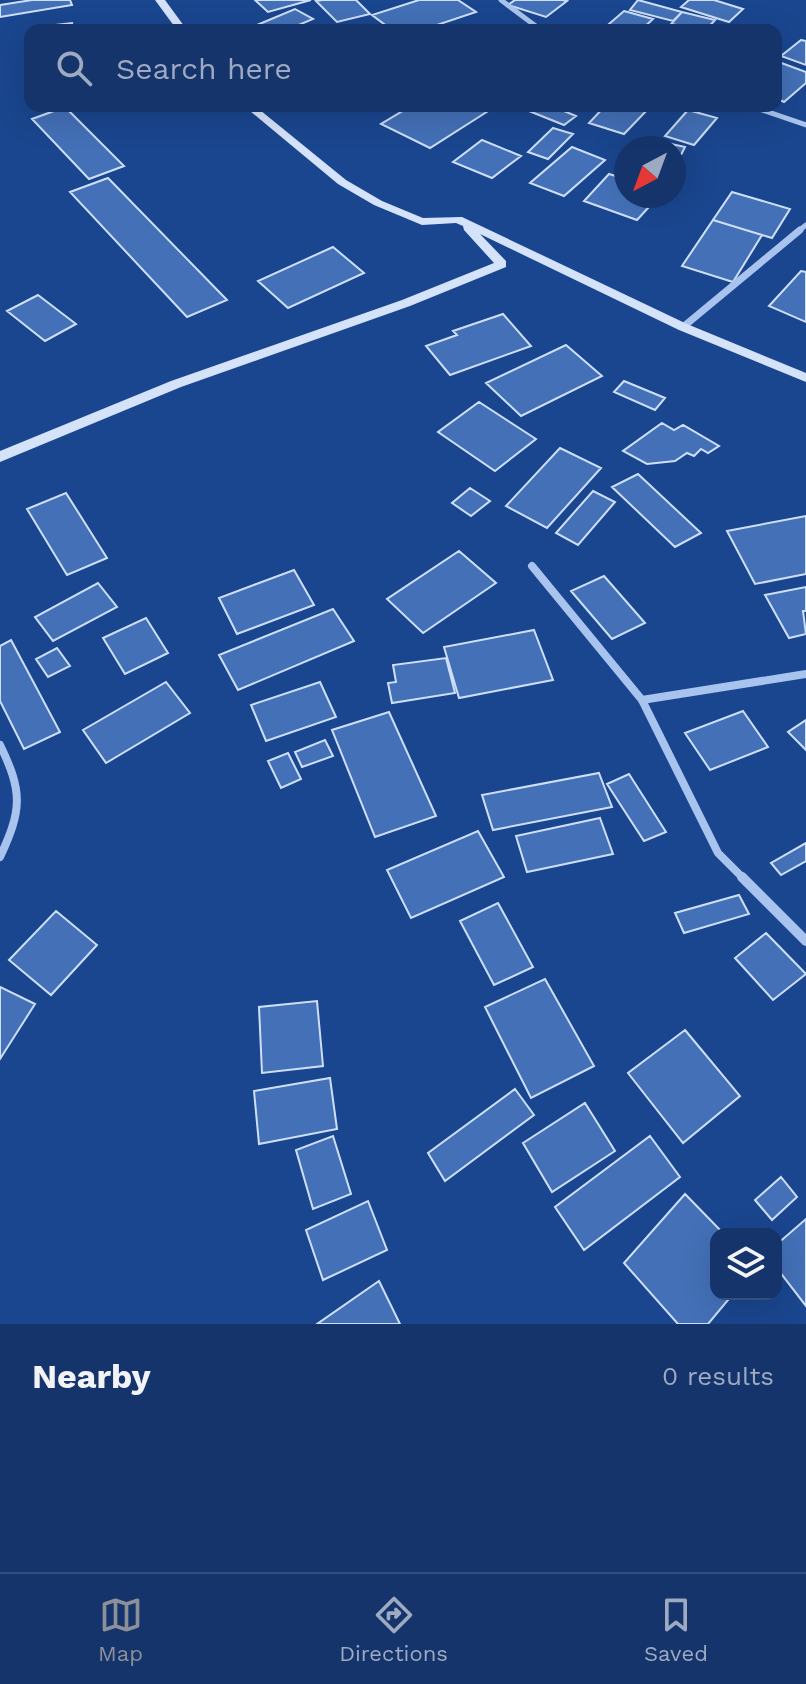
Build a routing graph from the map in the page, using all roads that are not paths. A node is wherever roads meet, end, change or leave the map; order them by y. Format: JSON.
{"nodes":[{"id":1,"x":160,"y":0,"type":"edge"},
{"id":2,"x":501,"y":0,"type":"edge"},
{"id":3,"x":178,"y":24,"type":"edge"},
{"id":4,"x":533,"y":24,"type":"edge"},
{"id":5,"x":256,"y":112,"type":"edge"},
{"id":6,"x":768,"y":112,"type":"edge"},
{"id":7,"x":806,"y":125,"type":"edge"},
{"id":8,"x":458,"y":219,"type":"junction"},
{"id":9,"x":806,"y":225,"type":"edge"},
{"id":10,"x":683,"y":327,"type":"junction"},
{"id":11,"x":806,"y":378,"type":"edge"},
{"id":12,"x":0,"y":457,"type":"edge"},
{"id":13,"x":532,"y":566,"type":"dead end"},
{"id":14,"x":806,"y":674,"type":"edge"},
{"id":15,"x":642,"y":700,"type":"junction"},
{"id":16,"x":0,"y":745,"type":"edge"},
{"id":17,"x":0,"y":857,"type":"edge"},
{"id":18,"x":806,"y":941,"type":"edge"}],
"edges":[{"from":1,"to":3,"type":"street"},
{"from":2,"to":4,"type":"street"},
{"from":5,"to":8,"type":"street"},
{"from":6,"to":7,"type":"street"},
{"from":8,"to":10,"type":"street"},
{"from":8,"to":12,"type":"street"},
{"from":9,"to":10,"type":"street"},
{"from":10,"to":11,"type":"street"},
{"from":13,"to":15,"type":"street"},
{"from":14,"to":15,"type":"street"},
{"from":15,"to":18,"type":"street"},
{"from":16,"to":17,"type":"street"}]}
